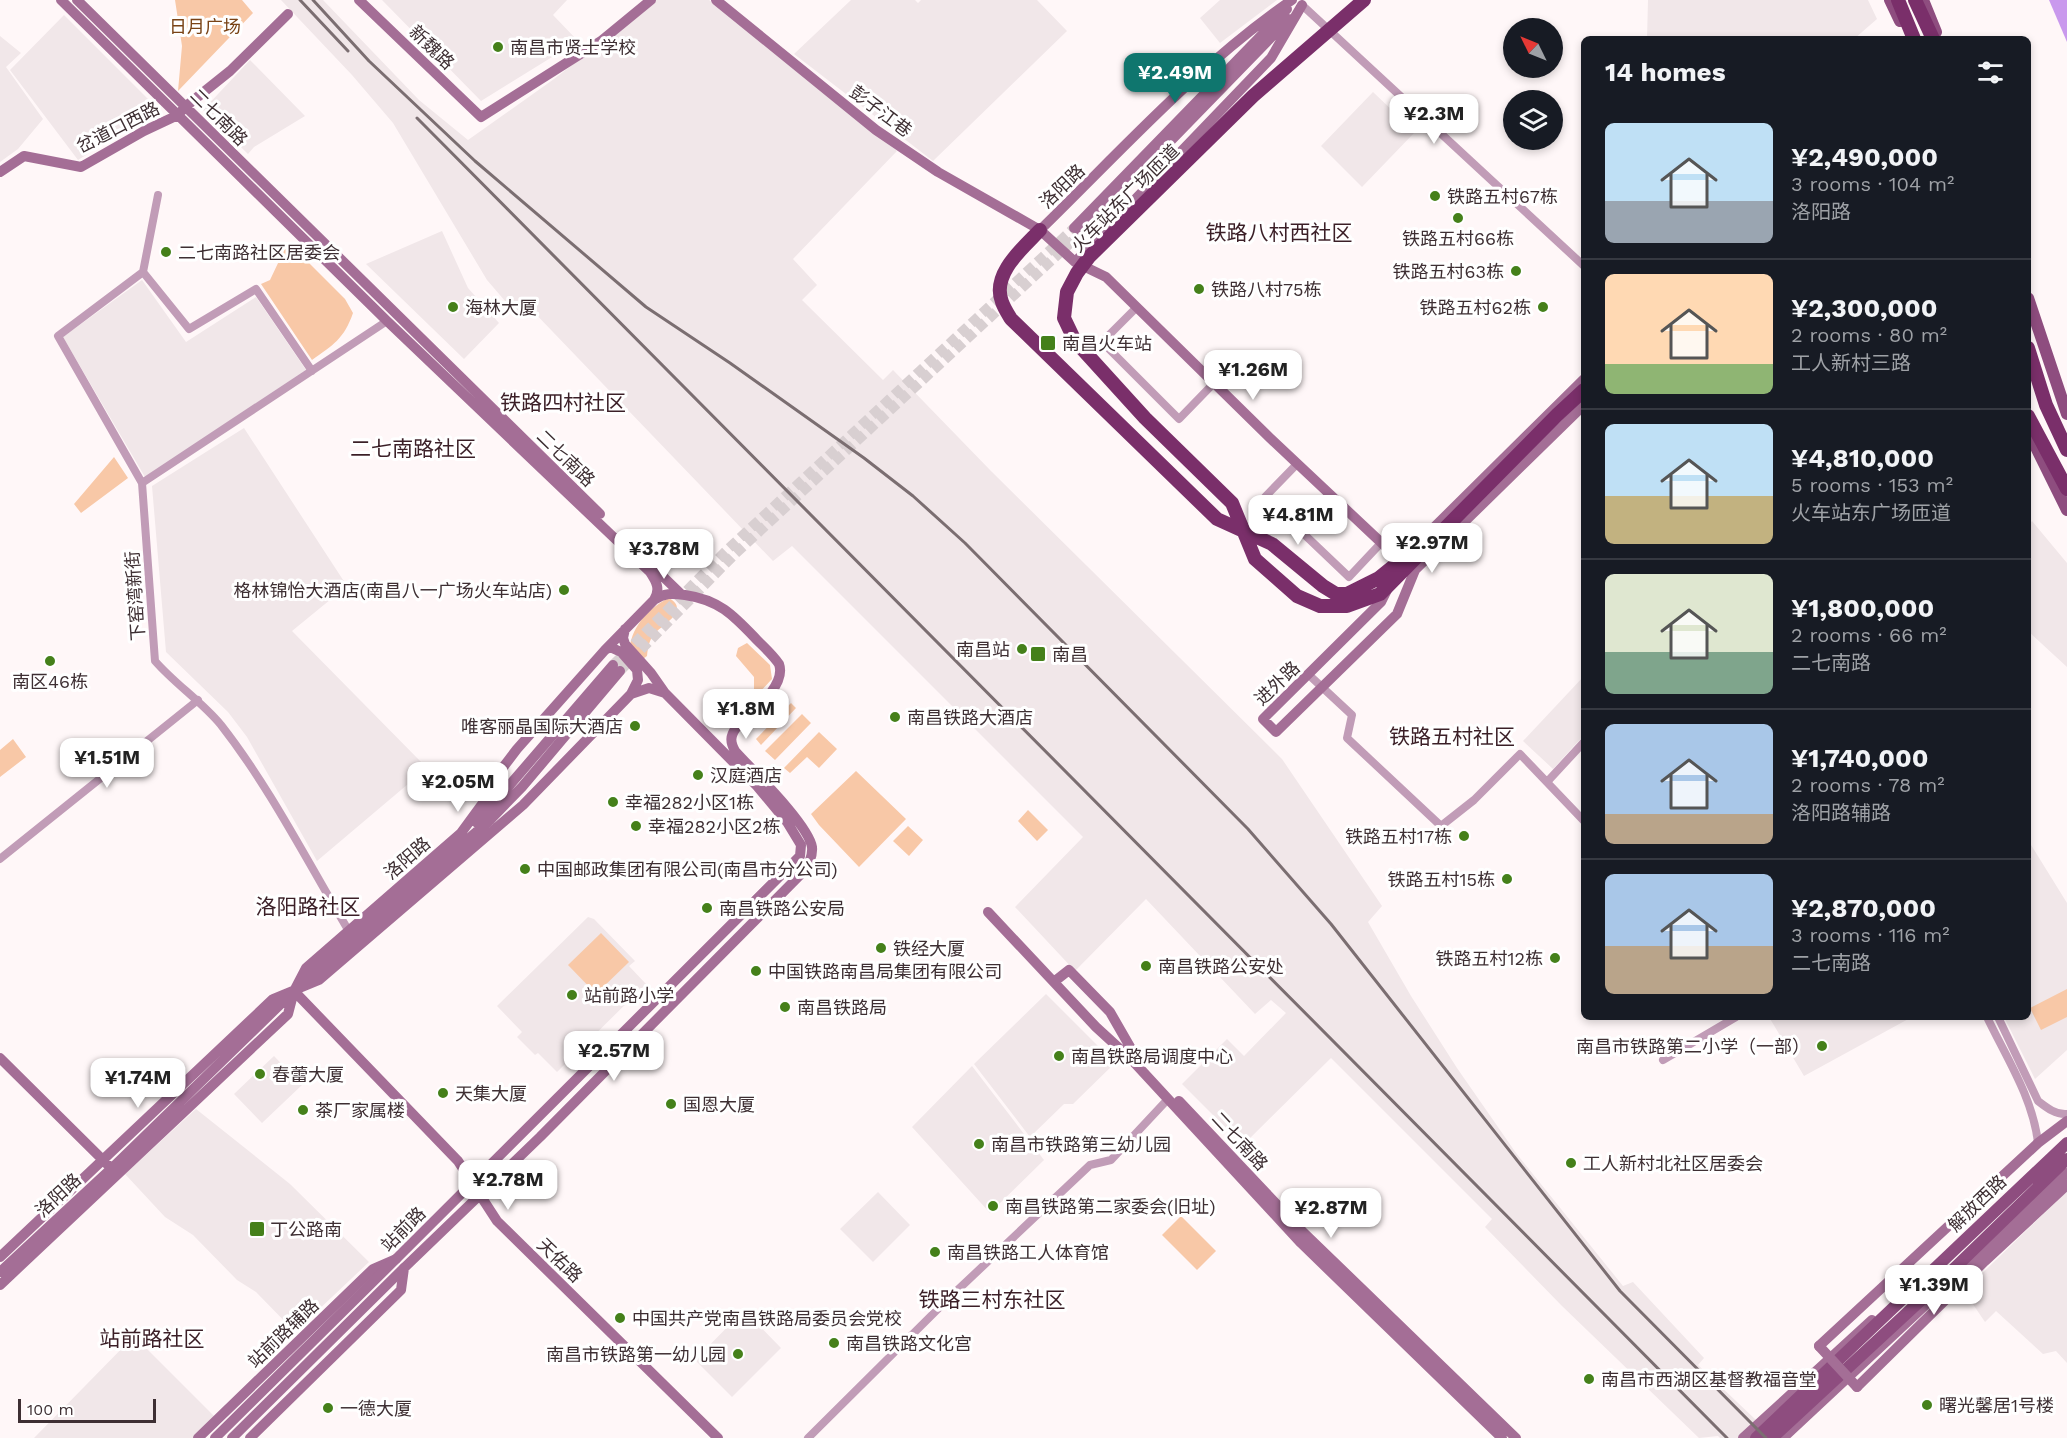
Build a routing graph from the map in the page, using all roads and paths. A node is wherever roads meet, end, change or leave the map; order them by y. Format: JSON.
{"nodes":[{"id":1,"x":61,"y":0,"type":"edge"},
{"id":2,"x":77,"y":0,"type":"edge"},
{"id":3,"x":359,"y":0,"type":"edge"},
{"id":4,"x":651,"y":0,"type":"edge"},
{"id":5,"x":716,"y":0,"type":"edge"},
{"id":6,"x":1364,"y":0,"type":"edge"},
{"id":7,"x":1890,"y":0,"type":"edge"},
{"id":8,"x":1898,"y":0,"type":"edge"},
{"id":9,"x":1295,"y":1,"type":"edge"},
{"id":10,"x":1922,"y":1,"type":"edge"},
{"id":11,"x":288,"y":14,"type":"dead end"},
{"id":12,"x":1907,"y":36,"type":"edge"},
{"id":13,"x":1913,"y":36,"type":"edge"},
{"id":14,"x":1935,"y":36,"type":"edge"},
{"id":15,"x":182,"y":111,"type":"junction"},
{"id":16,"x":0,"y":172,"type":"edge"},
{"id":17,"x":158,"y":195,"type":"dead end"},
{"id":18,"x":1040,"y":230,"type":"junction"},
{"id":19,"x":1077,"y":231,"type":"tunnel mouth"},
{"id":20,"x":1075,"y":262,"type":"junction"},
{"id":21,"x":1581,"y":263,"type":"edge"},
{"id":22,"x":143,"y":272,"type":"junction"},
{"id":23,"x":1137,"y":307,"type":"junction"},
{"id":24,"x":2031,"y":307,"type":"edge"},
{"id":25,"x":387,"y":321,"type":"junction"},
{"id":26,"x":2031,"y":348,"type":"edge"},
{"id":27,"x":2031,"y":358,"type":"edge"},
{"id":28,"x":312,"y":371,"type":"junction"},
{"id":29,"x":1581,"y":382,"type":"edge"},
{"id":30,"x":1214,"y":383,"type":"junction"},
{"id":31,"x":1581,"y":393,"type":"edge"},
{"id":32,"x":1581,"y":408,"type":"edge"},
{"id":33,"x":2067,"y":416,"type":"edge"},
{"id":34,"x":2031,"y":422,"type":"edge"},
{"id":35,"x":2031,"y":436,"type":"edge"},
{"id":36,"x":2067,"y":450,"type":"edge"},
{"id":37,"x":2031,"y":454,"type":"edge"},
{"id":38,"x":1297,"y":464,"type":"junction"},
{"id":39,"x":142,"y":483,"type":"junction"},
{"id":40,"x":2067,"y":489,"type":"edge"},
{"id":41,"x":2067,"y":510,"type":"edge"},
{"id":42,"x":2067,"y":519,"type":"edge"},
{"id":43,"x":1245,"y":532,"type":"junction"},
{"id":44,"x":1381,"y":543,"type":"junction"},
{"id":45,"x":1400,"y":561,"type":"junction"},
{"id":46,"x":1415,"y":570,"type":"junction"},
{"id":47,"x":681,"y":594,"type":"junction"},
{"id":48,"x":654,"y":600,"type":"junction"},
{"id":49,"x":625,"y":630,"type":"junction"},
{"id":50,"x":605,"y":650,"type":"junction"},
{"id":51,"x":1309,"y":675,"type":"junction"},
{"id":52,"x":1322,"y":687,"type":"junction"},
{"id":53,"x":665,"y":693,"type":"junction"},
{"id":54,"x":631,"y":694,"type":"junction"},
{"id":55,"x":198,"y":700,"type":"junction"},
{"id":56,"x":1581,"y":745,"type":"edge"},
{"id":57,"x":1546,"y":782,"type":"junction"},
{"id":58,"x":1581,"y":818,"type":"edge"},
{"id":59,"x":0,"y":859,"type":"edge"},
{"id":60,"x":792,"y":865,"type":"junction"},
{"id":61,"x":802,"y":873,"type":"junction"},
{"id":62,"x":988,"y":912,"type":"dead end"},
{"id":63,"x":350,"y":932,"type":"junction"},
{"id":64,"x":1055,"y":981,"type":"junction"},
{"id":65,"x":294,"y":991,"type":"junction"},
{"id":66,"x":1731,"y":1020,"type":"edge"},
{"id":67,"x":1988,"y":1020,"type":"edge"},
{"id":68,"x":1999,"y":1020,"type":"edge"},
{"id":69,"x":0,"y":1058,"type":"edge"},
{"id":70,"x":1663,"y":1060,"type":"dead end"},
{"id":71,"x":1168,"y":1099,"type":"junction"},
{"id":72,"x":2067,"y":1114,"type":"edge"},
{"id":73,"x":2067,"y":1121,"type":"edge"},
{"id":74,"x":2067,"y":1142,"type":"edge"},
{"id":75,"x":2038,"y":1143,"type":"junction"},
{"id":76,"x":2067,"y":1159,"type":"edge"},
{"id":77,"x":107,"y":1165,"type":"junction"},
{"id":78,"x":2067,"y":1173,"type":"edge"},
{"id":79,"x":474,"y":1182,"type":"junction"},
{"id":80,"x":2067,"y":1185,"type":"edge"},
{"id":81,"x":480,"y":1195,"type":"junction"},
{"id":82,"x":0,"y":1257,"type":"edge"},
{"id":83,"x":396,"y":1259,"type":"junction"},
{"id":84,"x":404,"y":1268,"type":"junction"},
{"id":85,"x":0,"y":1272,"type":"edge"},
{"id":86,"x":0,"y":1285,"type":"edge"},
{"id":87,"x":198,"y":1438,"type":"edge"},
{"id":88,"x":215,"y":1438,"type":"edge"},
{"id":89,"x":232,"y":1438,"type":"edge"},
{"id":90,"x":250,"y":1438,"type":"edge"},
{"id":91,"x":718,"y":1438,"type":"edge"},
{"id":92,"x":808,"y":1438,"type":"edge"},
{"id":93,"x":1502,"y":1438,"type":"edge"},
{"id":94,"x":1516,"y":1438,"type":"edge"},
{"id":95,"x":1743,"y":1438,"type":"edge"},
{"id":96,"x":1756,"y":1438,"type":"edge"},
{"id":97,"x":1772,"y":1438,"type":"edge"},
{"id":98,"x":1783,"y":1438,"type":"edge"}],
"edges":[{"from":1,"to":15,"type":"main road","name":"二七南路"},
{"from":2,"to":15,"type":"main road","name":"二七南路"},
{"from":3,"to":4,"type":"main road","name":"新魏路"},
{"from":5,"to":18,"type":"main road","name":"彭子江巷"},
{"from":6,"to":43,"type":"highway","name":"火车站东广场匝道","bridge":true},
{"from":7,"to":12,"type":"main road"},
{"from":8,"to":13,"type":"highway"},
{"from":9,"to":18,"type":"main road","name":"洛阳路"},
{"from":9,"to":19,"type":"main road"},
{"from":9,"to":20,"type":"main road"},
{"from":9,"to":21,"type":"street"},
{"from":10,"to":14,"type":"highway"},
{"from":11,"to":15,"type":"main road","name":"岔道口西路"},
{"from":15,"to":16,"type":"main road","name":"岔道口西路"},
{"from":15,"to":25,"type":"main road","name":"二七南路"},
{"from":15,"to":47,"type":"main road","name":"二七南路"},
{"from":17,"to":22,"type":"street"},
{"from":18,"to":20,"type":"main road","name":"洛阳路"},
{"from":18,"to":43,"type":"highway","bridge":true},
{"from":20,"to":23,"type":"main road","name":"洛阳路"},
{"from":22,"to":28,"type":"street"},
{"from":22,"to":39,"type":"street"},
{"from":23,"to":30,"type":"main road","name":"洛阳路"},
{"from":23,"to":30,"type":"street"},
{"from":24,"to":33,"type":"main road"},
{"from":25,"to":28,"type":"street"},
{"from":25,"to":48,"type":"main road","name":"二七南路"},
{"from":26,"to":33,"type":"main road"},
{"from":27,"to":36,"type":"highway"},
{"from":28,"to":39,"type":"street"},
{"from":29,"to":45,"type":"main road","name":"进外路"},
{"from":30,"to":38,"type":"main road","name":"洛阳路"},
{"from":31,"to":43,"type":"highway","name":"火车站东广场匝道","bridge":true},
{"from":32,"to":46,"type":"main road","name":"进外路"},
{"from":34,"to":40,"type":"highway"},
{"from":35,"to":41,"type":"main road"},
{"from":37,"to":42,"type":"main road"},
{"from":38,"to":44,"type":"main road","name":"洛阳路"},
{"from":38,"to":44,"type":"street"},
{"from":39,"to":55,"type":"street","name":"下窑湾新街"},
{"from":43,"to":45,"type":"highway","bridge":true},
{"from":44,"to":45,"type":"main road","name":"洛阳路"},
{"from":45,"to":46,"type":"main road","name":"洛阳路"},
{"from":45,"to":51,"type":"main road","name":"进外路"},
{"from":46,"to":52,"type":"main road","name":"进外路"},
{"from":47,"to":48,"type":"main road"},
{"from":47,"to":61,"type":"main road"},
{"from":48,"to":49,"type":"main road"},
{"from":49,"to":50,"type":"main road","name":"洛阳路"},
{"from":49,"to":53,"type":"main road"},
{"from":50,"to":54,"type":"main road"},
{"from":50,"to":63,"type":"main road","name":"洛阳路"},
{"from":51,"to":52,"type":"street"},
{"from":51,"to":52,"type":"main road","name":"进外路"},
{"from":52,"to":57,"type":"street"},
{"from":53,"to":54,"type":"main road"},
{"from":53,"to":60,"type":"main road"},
{"from":54,"to":65,"type":"main road","name":"洛阳路"},
{"from":55,"to":59,"type":"street"},
{"from":55,"to":63,"type":"street","name":"下窑湾新街"},
{"from":56,"to":57,"type":"street"},
{"from":57,"to":58,"type":"street"},
{"from":60,"to":61,"type":"main road"},
{"from":60,"to":79,"type":"main road","name":"站前路"},
{"from":61,"to":81,"type":"main road","name":"站前路"},
{"from":62,"to":64,"type":"main road","name":"二七南路"},
{"from":63,"to":65,"type":"main road","name":"洛阳路"},
{"from":63,"to":65,"type":"main road","name":"洛阳路"},
{"from":64,"to":71,"type":"main road","name":"二七南路"},
{"from":64,"to":94,"type":"main road","name":"二七南路"},
{"from":65,"to":77,"type":"main road"},
{"from":65,"to":79,"type":"main road","name":"天佑路"},
{"from":65,"to":86,"type":"main road"},
{"from":66,"to":70,"type":"street"},
{"from":67,"to":75,"type":"street"},
{"from":68,"to":72,"type":"street"},
{"from":69,"to":77,"type":"main road"},
{"from":71,"to":92,"type":"street"},
{"from":71,"to":93,"type":"main road","name":"二七南路"},
{"from":73,"to":75,"type":"main road"},
{"from":74,"to":95,"type":"main road"},
{"from":74,"to":96,"type":"main road","name":"解放西路"},
{"from":75,"to":80,"type":"main road","bridge":true},
{"from":76,"to":97,"type":"main road","name":"解放西路"},
{"from":77,"to":82,"type":"main road"},
{"from":77,"to":85,"type":"main road","name":"洛阳路"},
{"from":78,"to":98,"type":"main road"},
{"from":79,"to":81,"type":"main road","name":"天佑路"},
{"from":79,"to":83,"type":"main road","name":"站前路"},
{"from":81,"to":84,"type":"main road","name":"站前路"},
{"from":81,"to":91,"type":"main road","name":"天佑路"},
{"from":83,"to":87,"type":"main road","name":"站前路辅路"},
{"from":83,"to":88,"type":"main road","name":"站前路","bridge":true},
{"from":84,"to":89,"type":"main road","name":"站前路","bridge":true},
{"from":84,"to":90,"type":"main road"}]}
